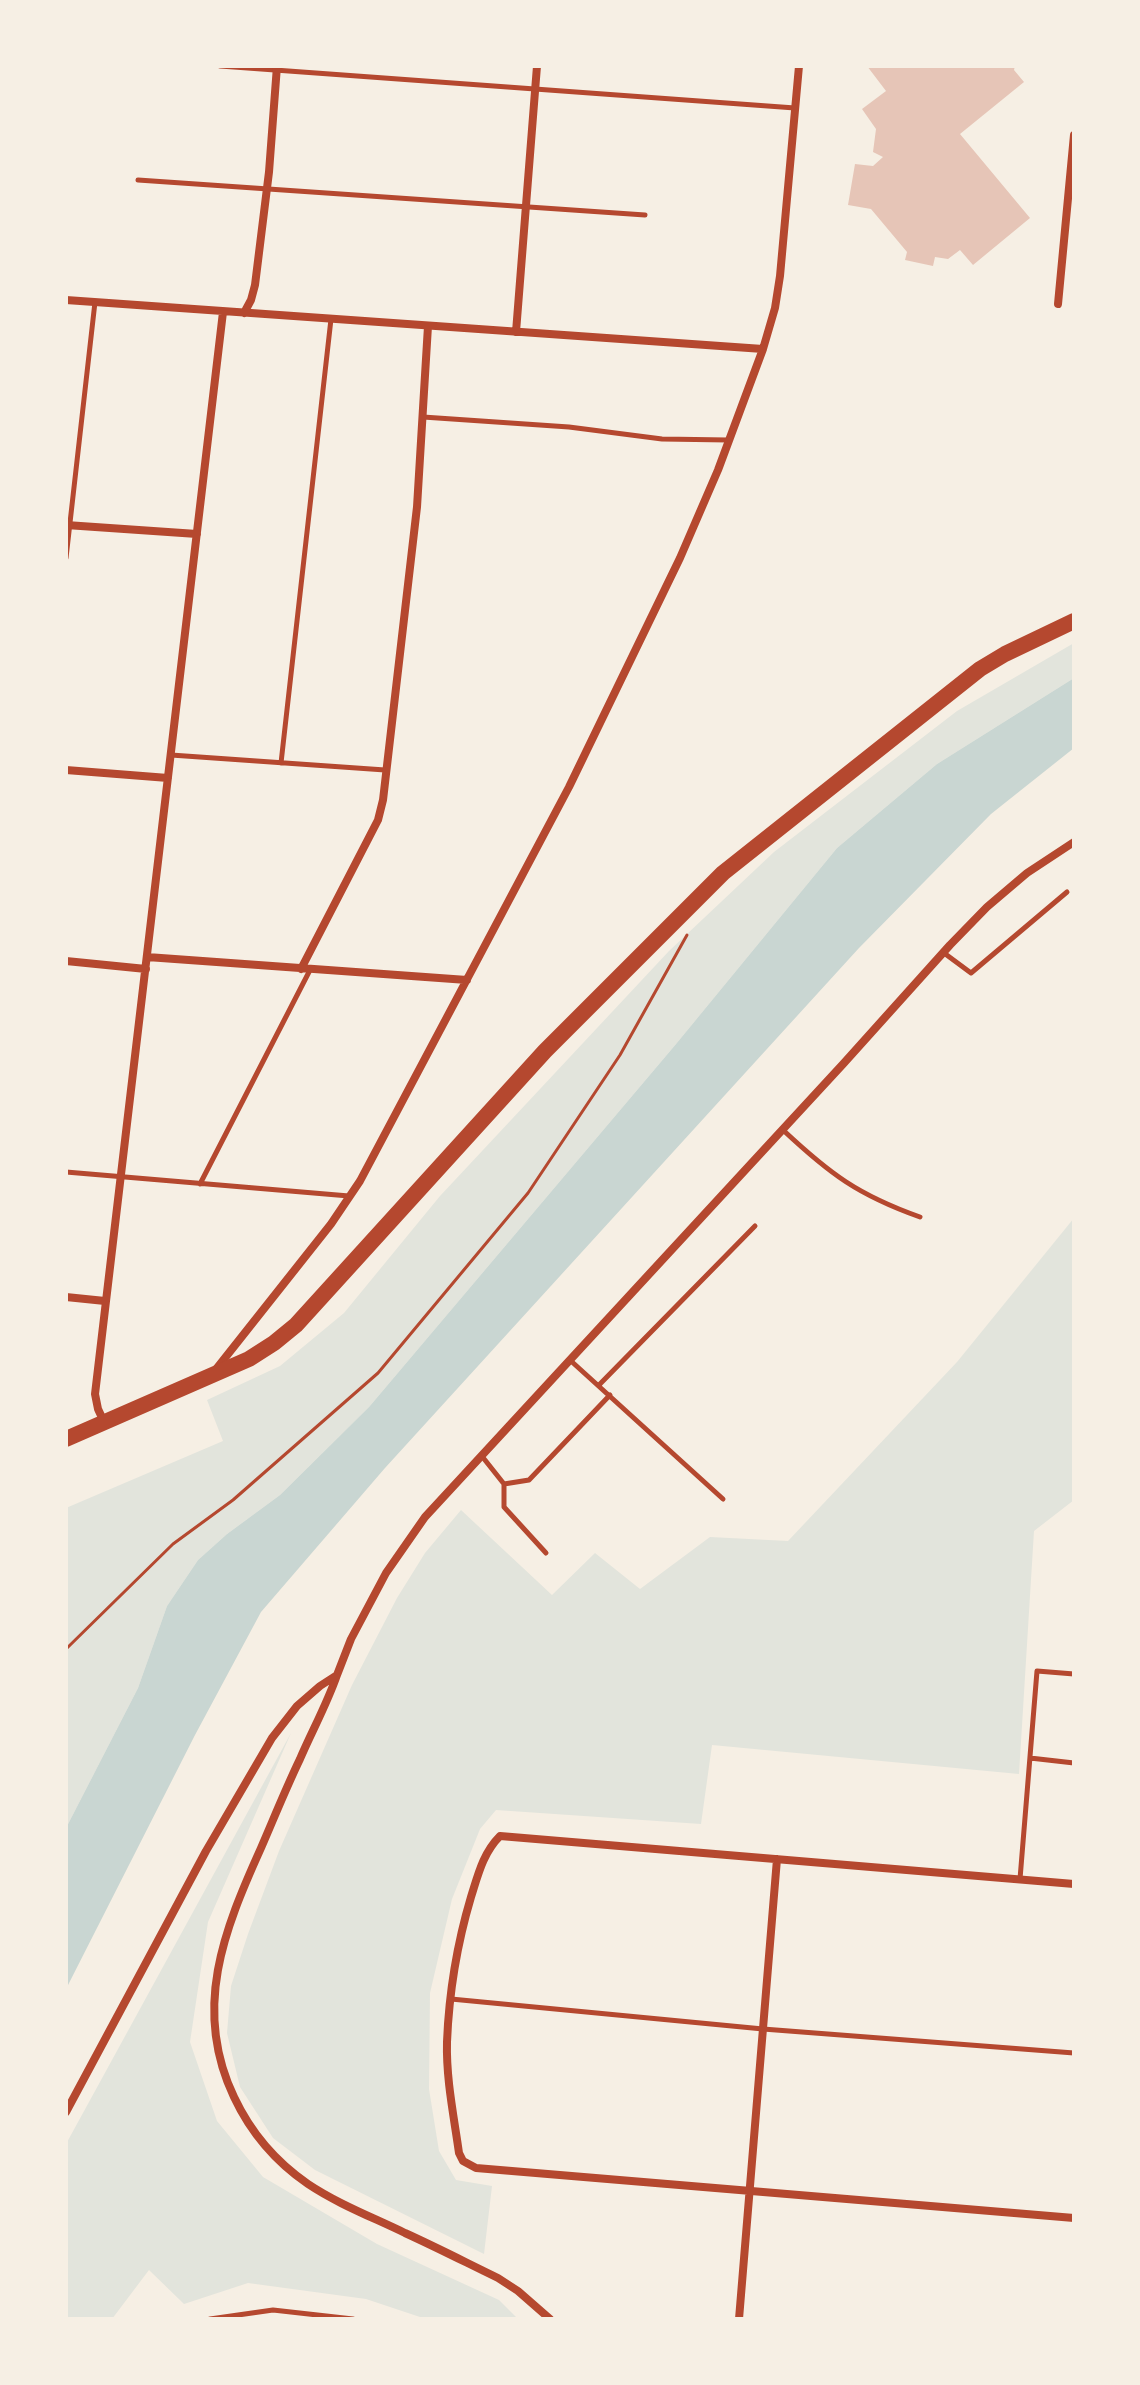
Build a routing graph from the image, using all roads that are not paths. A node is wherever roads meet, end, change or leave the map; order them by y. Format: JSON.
{"nodes":[{"id":1,"x":220,"y":66,"type":"edge"},
{"id":2,"x":537,"y":66,"type":"edge"},
{"id":3,"x":799,"y":66,"type":"edge"},
{"id":4,"x":276,"y":68,"type":"edge"},
{"id":5,"x":535,"y":90,"type":"junction"},
{"id":6,"x":795,"y":108,"type":"junction"},
{"id":7,"x":1074,"y":135,"type":"edge"},
{"id":8,"x":1072,"y":166,"type":"edge"},
{"id":9,"x":138,"y":180,"type":"dead end"},
{"id":10,"x":267,"y":189,"type":"junction"},
{"id":11,"x":526,"y":206,"type":"junction"},
{"id":12,"x":645,"y":215,"type":"dead end"},
{"id":13,"x":66,"y":300,"type":"edge"},
{"id":14,"x":95,"y":302,"type":"junction"},
{"id":15,"x":1058,"y":304,"type":"dead end"},
{"id":16,"x":223,"y":312,"type":"junction"},
{"id":17,"x":244,"y":313,"type":"junction"},
{"id":18,"x":331,"y":319,"type":"junction"},
{"id":19,"x":428,"y":326,"type":"junction"},
{"id":20,"x":516,"y":332,"type":"junction"},
{"id":21,"x":763,"y":349,"type":"junction"},
{"id":22,"x":422,"y":417,"type":"junction"},
{"id":23,"x":729,"y":440,"type":"junction"},
{"id":24,"x":68,"y":525,"type":"edge"},
{"id":25,"x":197,"y":534,"type":"junction"},
{"id":26,"x":66,"y":558,"type":"edge"},
{"id":27,"x":1074,"y":621,"type":"edge"},
{"id":28,"x":171,"y":755,"type":"junction"},
{"id":29,"x":281,"y":763,"type":"junction"},
{"id":30,"x":66,"y":770,"type":"edge"},
{"id":31,"x":386,"y":770,"type":"junction"},
{"id":32,"x":168,"y":778,"type":"junction"},
{"id":33,"x":1074,"y":842,"type":"edge"},
{"id":34,"x":1067,"y":892,"type":"dead end"},
{"id":35,"x":943,"y":952,"type":"junction"},
{"id":36,"x":147,"y":957,"type":"junction"},
{"id":37,"x":66,"y":961,"type":"edge"},
{"id":38,"x":146,"y":969,"type":"junction"},
{"id":39,"x":306,"y":969,"type":"junction"},
{"id":40,"x":467,"y":980,"type":"junction"},
{"id":41,"x":783,"y":1130,"type":"junction"},
{"id":42,"x":66,"y":1172,"type":"edge"},
{"id":43,"x":120,"y":1177,"type":"junction"},
{"id":44,"x":200,"y":1184,"type":"junction"},
{"id":45,"x":350,"y":1197,"type":"junction"},
{"id":46,"x":920,"y":1217,"type":"dead end"},
{"id":47,"x":755,"y":1226,"type":"dead end"},
{"id":48,"x":66,"y":1297,"type":"edge"},
{"id":49,"x":105,"y":1301,"type":"junction"},
{"id":50,"x":570,"y":1360,"type":"junction"},
{"id":51,"x":211,"y":1375,"type":"junction"},
{"id":52,"x":599,"y":1385,"type":"junction"},
{"id":53,"x":610,"y":1395,"type":"junction"},
{"id":54,"x":105,"y":1422,"type":"junction"},
{"id":55,"x":66,"y":1439,"type":"edge"},
{"id":56,"x":481,"y":1455,"type":"junction"},
{"id":57,"x":504,"y":1484,"type":"junction"},
{"id":58,"x":723,"y":1499,"type":"dead end"},
{"id":59,"x":546,"y":1553,"type":"dead end"},
{"id":60,"x":1074,"y":1674,"type":"edge"},
{"id":61,"x":337,"y":1675,"type":"junction"},
{"id":62,"x":1030,"y":1758,"type":"junction"},
{"id":63,"x":1074,"y":1763,"type":"edge"},
{"id":64,"x":777,"y":1859,"type":"junction"},
{"id":65,"x":1020,"y":1879,"type":"junction"},
{"id":66,"x":1074,"y":1884,"type":"edge"},
{"id":67,"x":451,"y":1999,"type":"junction"},
{"id":68,"x":763,"y":2029,"type":"junction"},
{"id":69,"x":1074,"y":2053,"type":"edge"},
{"id":70,"x":66,"y":2112,"type":"edge"},
{"id":71,"x":750,"y":2191,"type":"junction"},
{"id":72,"x":1074,"y":2218,"type":"edge"},
{"id":73,"x":210,"y":2319,"type":"edge"},
{"id":74,"x":353,"y":2319,"type":"edge"},
{"id":75,"x":550,"y":2319,"type":"edge"},
{"id":76,"x":739,"y":2319,"type":"edge"}],
"edges":[{"from":1,"to":4,"type":"lane"},
{"from":2,"to":5,"type":"street"},
{"from":3,"to":6,"type":"street"},
{"from":4,"to":5,"type":"lane"},
{"from":4,"to":10,"type":"street"},
{"from":5,"to":6,"type":"lane"},
{"from":5,"to":11,"type":"street"},
{"from":6,"to":21,"type":"street"},
{"from":7,"to":8,"type":"street"},
{"from":8,"to":15,"type":"street"},
{"from":9,"to":10,"type":"lane"},
{"from":10,"to":11,"type":"lane"},
{"from":10,"to":17,"type":"street"},
{"from":11,"to":12,"type":"lane"},
{"from":11,"to":20,"type":"street"},
{"from":13,"to":14,"type":"street"},
{"from":14,"to":16,"type":"street"},
{"from":14,"to":24,"type":"lane"},
{"from":16,"to":17,"type":"street"},
{"from":16,"to":25,"type":"street"},
{"from":17,"to":18,"type":"street"},
{"from":18,"to":19,"type":"street"},
{"from":18,"to":29,"type":"lane"},
{"from":19,"to":20,"type":"street"},
{"from":19,"to":22,"type":"street"},
{"from":20,"to":21,"type":"street"},
{"from":21,"to":23,"type":"street"},
{"from":22,"to":23,"type":"lane"},
{"from":22,"to":31,"type":"street"},
{"from":23,"to":40,"type":"street"},
{"from":24,"to":25,"type":"street"},
{"from":24,"to":26,"type":"lane"},
{"from":25,"to":28,"type":"street"},
{"from":27,"to":51,"type":"main road"},
{"from":28,"to":29,"type":"lane"},
{"from":28,"to":32,"type":"street"},
{"from":29,"to":31,"type":"lane"},
{"from":30,"to":32,"type":"street"},
{"from":31,"to":39,"type":"street"},
{"from":32,"to":36,"type":"street"},
{"from":33,"to":35,"type":"street"},
{"from":34,"to":35,"type":"lane"},
{"from":35,"to":41,"type":"street"},
{"from":36,"to":38,"type":"street"},
{"from":36,"to":39,"type":"street"},
{"from":37,"to":38,"type":"street"},
{"from":38,"to":43,"type":"street"},
{"from":39,"to":40,"type":"street"},
{"from":39,"to":44,"type":"lane"},
{"from":40,"to":45,"type":"street"},
{"from":41,"to":46,"type":"lane"},
{"from":41,"to":50,"type":"street"},
{"from":42,"to":43,"type":"lane"},
{"from":43,"to":44,"type":"lane"},
{"from":43,"to":49,"type":"street"},
{"from":44,"to":45,"type":"lane"},
{"from":45,"to":51,"type":"street"},
{"from":47,"to":52,"type":"lane"},
{"from":48,"to":49,"type":"street"},
{"from":49,"to":54,"type":"street"},
{"from":50,"to":52,"type":"lane"},
{"from":50,"to":56,"type":"street"},
{"from":51,"to":54,"type":"main road"},
{"from":52,"to":53,"type":"lane"},
{"from":53,"to":57,"type":"lane"},
{"from":53,"to":58,"type":"lane"},
{"from":54,"to":55,"type":"main road"},
{"from":56,"to":57,"type":"lane"},
{"from":56,"to":61,"type":"street"},
{"from":57,"to":59,"type":"lane"},
{"from":60,"to":62,"type":"lane"},
{"from":61,"to":70,"type":"street"},
{"from":61,"to":75,"type":"street"},
{"from":62,"to":63,"type":"lane"},
{"from":62,"to":65,"type":"lane"},
{"from":64,"to":65,"type":"street"},
{"from":64,"to":67,"type":"street"},
{"from":64,"to":68,"type":"street"},
{"from":65,"to":66,"type":"street"},
{"from":67,"to":68,"type":"lane"},
{"from":67,"to":71,"type":"street"},
{"from":68,"to":69,"type":"lane"},
{"from":68,"to":71,"type":"street"},
{"from":71,"to":72,"type":"street"},
{"from":71,"to":76,"type":"street"},
{"from":73,"to":74,"type":"lane"}]}
